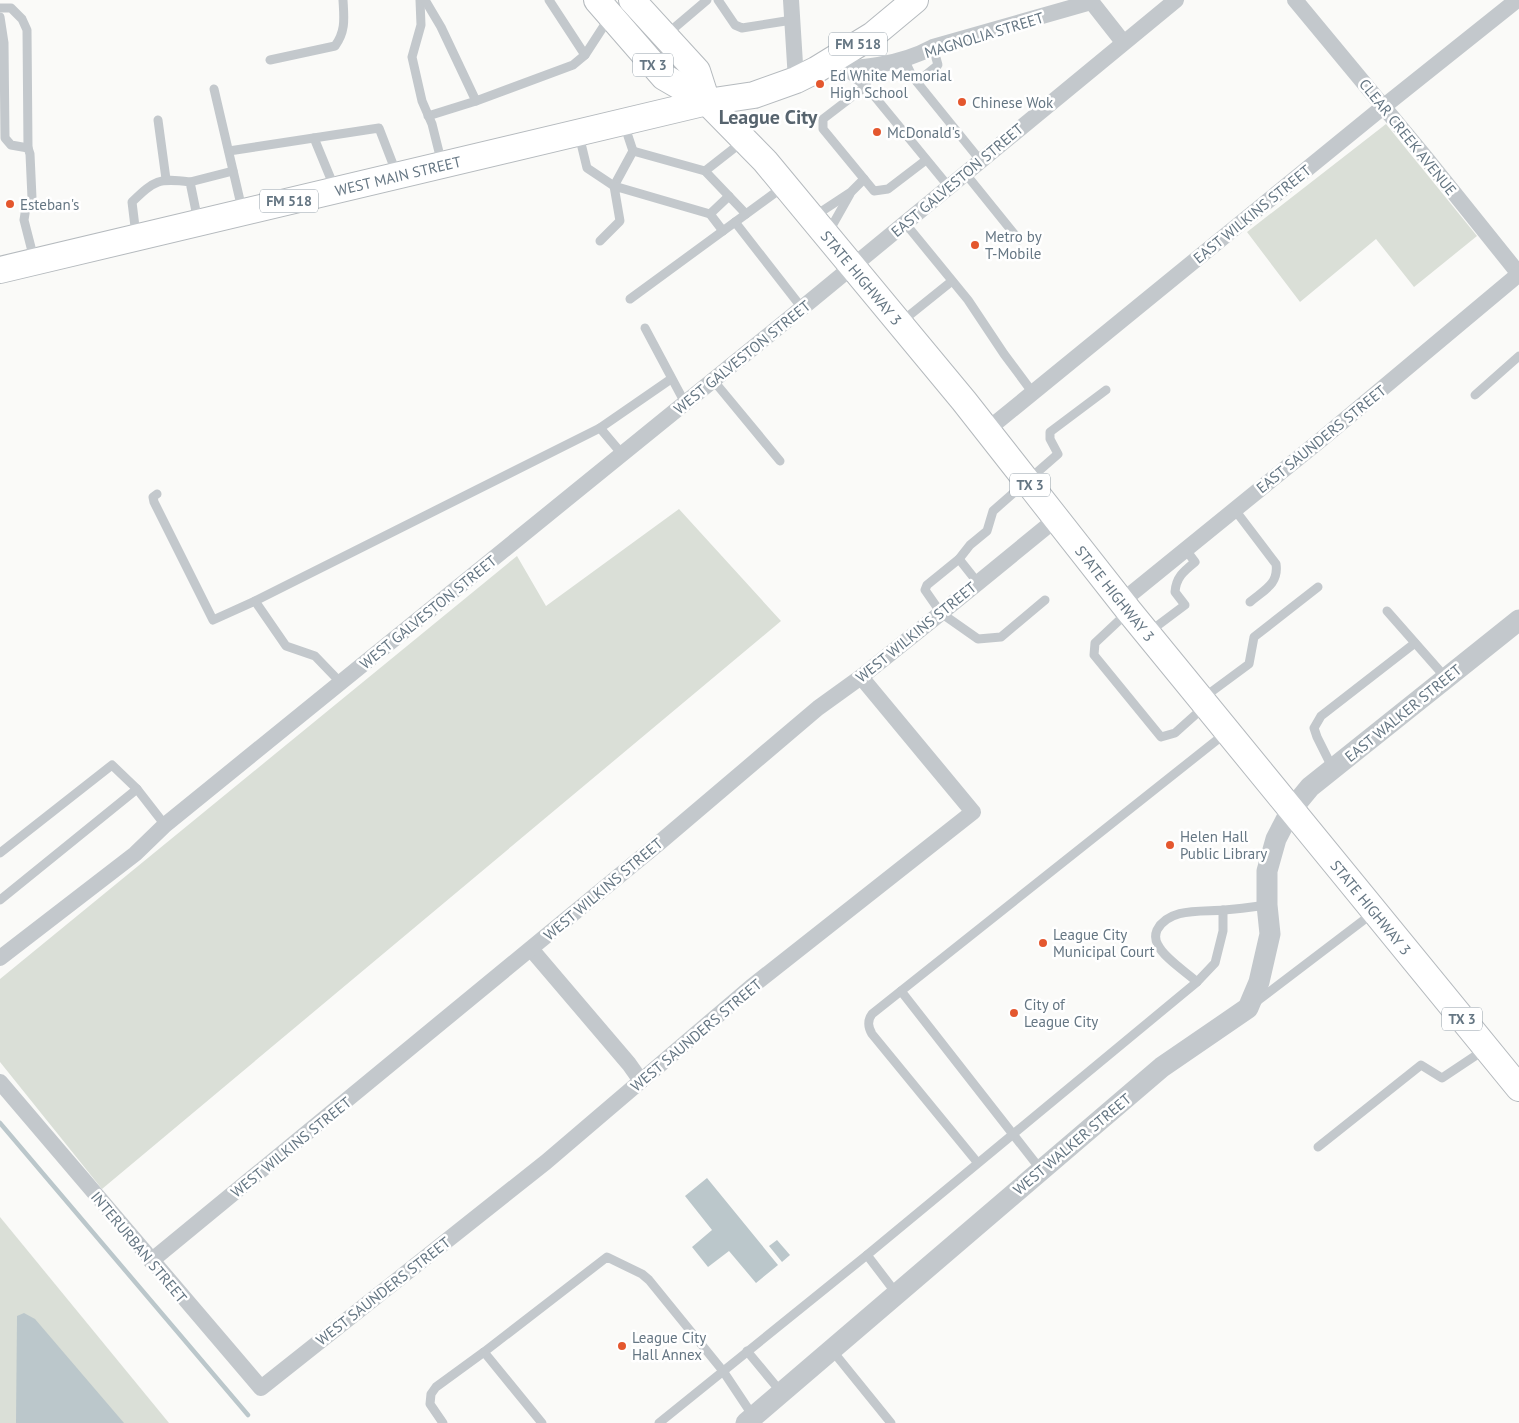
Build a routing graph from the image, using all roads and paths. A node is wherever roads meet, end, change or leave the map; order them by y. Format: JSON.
{"nodes":[{"id":1,"x":343,"y":0,"type":"edge"},
{"id":2,"x":420,"y":0,"type":"edge"},
{"id":3,"x":424,"y":0,"type":"edge"},
{"id":4,"x":549,"y":0,"type":"edge"},
{"id":5,"x":632,"y":0,"type":"edge"},
{"id":6,"x":706,"y":0,"type":"edge"},
{"id":7,"x":718,"y":0,"type":"edge"},
{"id":8,"x":792,"y":0,"type":"edge"},
{"id":9,"x":915,"y":0,"type":"edge"},
{"id":10,"x":1176,"y":0,"type":"edge"},
{"id":11,"x":1295,"y":0,"type":"edge"},
{"id":12,"x":1517,"y":0,"type":"edge"},
{"id":13,"x":1090,"y":1,"type":"edge"},
{"id":14,"x":0,"y":8,"type":"edge"},
{"id":15,"x":603,"y":8,"type":"edge"},
{"id":16,"x":0,"y":17,"type":"edge"},
{"id":17,"x":792,"y":20,"type":"junction"},
{"id":18,"x":665,"y":36,"type":"junction"},
{"id":19,"x":1123,"y":42,"type":"junction"},
{"id":20,"x":933,"y":47,"type":"junction"},
{"id":21,"x":584,"y":55,"type":"junction"},
{"id":22,"x":909,"y":58,"type":"junction"},
{"id":23,"x":270,"y":60,"type":"dead end"},
{"id":24,"x":867,"y":67,"type":"junction"},
{"id":25,"x":817,"y":73,"type":"junction"},
{"id":26,"x":917,"y":82,"type":"junction"},
{"id":27,"x":866,"y":86,"type":"junction"},
{"id":28,"x":214,"y":88,"type":"dead end"},
{"id":29,"x":476,"y":101,"type":"junction"},
{"id":30,"x":708,"y":102,"type":"junction"},
{"id":31,"x":1383,"y":107,"type":"junction"},
{"id":32,"x":428,"y":116,"type":"junction"},
{"id":33,"x":158,"y":120,"type":"dead end"},
{"id":34,"x":623,"y":122,"type":"junction"},
{"id":35,"x":578,"y":132,"type":"junction"},
{"id":36,"x":314,"y":138,"type":"junction"},
{"id":37,"x":745,"y":140,"type":"junction"},
{"id":38,"x":28,"y":148,"type":"junction"},
{"id":39,"x":228,"y":151,"type":"junction"},
{"id":40,"x":632,"y":151,"type":"junction"},
{"id":41,"x":926,"y":160,"type":"junction"},
{"id":42,"x":980,"y":160,"type":"junction"},
{"id":43,"x":442,"y":164,"type":"junction"},
{"id":44,"x":233,"y":170,"type":"junction"},
{"id":45,"x":705,"y":171,"type":"junction"},
{"id":46,"x":965,"y":173,"type":"junction"},
{"id":47,"x":397,"y":175,"type":"junction"},
{"id":48,"x":166,"y":179,"type":"junction"},
{"id":49,"x":864,"y":179,"type":"junction"},
{"id":50,"x":190,"y":182,"type":"junction"},
{"id":51,"x":786,"y":185,"type":"junction"},
{"id":52,"x":614,"y":186,"type":"junction"},
{"id":53,"x":948,"y":187,"type":"junction"},
{"id":54,"x":335,"y":190,"type":"junction"},
{"id":55,"x":851,"y":192,"type":"junction"},
{"id":56,"x":729,"y":196,"type":"junction"},
{"id":57,"x":242,"y":212,"type":"junction"},
{"id":58,"x":710,"y":214,"type":"junction"},
{"id":59,"x":746,"y":214,"type":"junction"},
{"id":60,"x":198,"y":222,"type":"junction"},
{"id":61,"x":735,"y":222,"type":"junction"},
{"id":62,"x":906,"y":223,"type":"junction"},
{"id":63,"x":820,"y":225,"type":"junction"},
{"id":64,"x":723,"y":231,"type":"junction"},
{"id":65,"x":136,"y":237,"type":"junction"},
{"id":66,"x":1019,"y":240,"type":"dead end"},
{"id":67,"x":600,"y":241,"type":"dead end"},
{"id":68,"x":35,"y":261,"type":"junction"},
{"id":69,"x":854,"y":266,"type":"junction"},
{"id":70,"x":0,"y":270,"type":"edge"},
{"id":71,"x":1519,"y":274,"type":"edge"},
{"id":72,"x":952,"y":281,"type":"junction"},
{"id":73,"x":630,"y":299,"type":"dead end"},
{"id":74,"x":802,"y":308,"type":"junction"},
{"id":75,"x":900,"y":322,"type":"junction"},
{"id":76,"x":645,"y":328,"type":"dead end"},
{"id":77,"x":1519,"y":356,"type":"edge"},
{"id":78,"x":672,"y":379,"type":"junction"},
{"id":79,"x":713,"y":380,"type":"junction"},
{"id":80,"x":1106,"y":390,"type":"dead end"},
{"id":81,"x":1033,"y":393,"type":"junction"},
{"id":82,"x":1474,"y":395,"type":"dead end"},
{"id":83,"x":684,"y":403,"type":"junction"},
{"id":84,"x":600,"y":428,"type":"junction"},
{"id":85,"x":988,"y":430,"type":"junction"},
{"id":86,"x":622,"y":454,"type":"junction"},
{"id":87,"x":780,"y":460,"type":"dead end"},
{"id":88,"x":1028,"y":482,"type":"junction"},
{"id":89,"x":157,"y":494,"type":"dead end"},
{"id":90,"x":1235,"y":510,"type":"junction"},
{"id":91,"x":1056,"y":518,"type":"junction"},
{"id":92,"x":1186,"y":550,"type":"junction"},
{"id":93,"x":959,"y":559,"type":"junction"},
{"id":94,"x":978,"y":583,"type":"junction"},
{"id":95,"x":1318,"y":587,"type":"dead end"},
{"id":96,"x":1045,"y":600,"type":"dead end"},
{"id":97,"x":255,"y":601,"type":"junction"},
{"id":98,"x":1250,"y":602,"type":"dead end"},
{"id":99,"x":1125,"y":606,"type":"junction"},
{"id":100,"x":1387,"y":610,"type":"dead end"},
{"id":101,"x":941,"y":613,"type":"junction"},
{"id":102,"x":1519,"y":620,"type":"edge"},
{"id":103,"x":1147,"y":634,"type":"junction"},
{"id":104,"x":1416,"y":643,"type":"junction"},
{"id":105,"x":860,"y":677,"type":"junction"},
{"id":106,"x":1446,"y":679,"type":"junction"},
{"id":107,"x":341,"y":683,"type":"junction"},
{"id":108,"x":1203,"y":702,"type":"junction"},
{"id":109,"x":1227,"y":732,"type":"junction"},
{"id":110,"x":1333,"y":769,"type":"junction"},
{"id":111,"x":137,"y":790,"type":"junction"},
{"id":112,"x":1291,"y":810,"type":"junction"},
{"id":113,"x":165,"y":825,"type":"junction"},
{"id":114,"x":0,"y":853,"type":"edge"},
{"id":115,"x":0,"y":900,"type":"edge"},
{"id":116,"x":1267,"y":905,"type":"junction"},
{"id":117,"x":1223,"y":910,"type":"junction"},
{"id":118,"x":1374,"y":912,"type":"junction"},
{"id":119,"x":532,"y":948,"type":"junction"},
{"id":120,"x":0,"y":958,"type":"edge"},
{"id":121,"x":1197,"y":982,"type":"junction"},
{"id":122,"x":901,"y":991,"type":"junction"},
{"id":123,"x":1248,"y":1008,"type":"junction"},
{"id":124,"x":1486,"y":1048,"type":"junction"},
{"id":125,"x":641,"y":1081,"type":"junction"},
{"id":126,"x":0,"y":1082,"type":"edge"},
{"id":127,"x":1519,"y":1088,"type":"edge"},
{"id":128,"x":1012,"y":1133,"type":"junction"},
{"id":129,"x":1318,"y":1147,"type":"dead end"},
{"id":130,"x":977,"y":1162,"type":"junction"},
{"id":131,"x":1041,"y":1170,"type":"junction"},
{"id":132,"x":867,"y":1255,"type":"junction"},
{"id":133,"x":152,"y":1261,"type":"junction"},
{"id":134,"x":896,"y":1293,"type":"junction"},
{"id":135,"x":831,"y":1349,"type":"junction"},
{"id":136,"x":748,"y":1351,"type":"junction"},
{"id":137,"x":484,"y":1352,"type":"junction"},
{"id":138,"x":284,"y":1369,"type":"joint"},
{"id":139,"x":723,"y":1371,"type":"junction"},
{"id":140,"x":781,"y":1392,"type":"junction"},
{"id":141,"x":750,"y":1420,"type":"edge"},
{"id":142,"x":443,"y":1423,"type":"edge"},
{"id":143,"x":542,"y":1423,"type":"edge"},
{"id":144,"x":659,"y":1423,"type":"edge"},
{"id":145,"x":891,"y":1423,"type":"edge"}],
"edges":[{"from":1,"to":23,"type":"lane"},
{"from":2,"to":32,"type":"lane"},
{"from":3,"to":29,"type":"lane"},
{"from":4,"to":21,"type":"lane"},
{"from":5,"to":18,"type":"main road","name":"STATE HIGHWAY 3","number":"TX 3"},
{"from":6,"to":18,"type":"lane"},
{"from":7,"to":17,"type":"lane"},
{"from":8,"to":17,"type":"street"},
{"from":9,"to":25,"type":"main road","number":"FM 518"},
{"from":10,"to":19,"type":"street","name":"EAST GALVESTON STREET"},
{"from":11,"to":31,"type":"street","name":"CLEAR CREEK AVENUE"},
{"from":12,"to":31,"type":"street","name":"EAST WILKINS STREET"},
{"from":13,"to":19,"type":"street"},
{"from":13,"to":20,"type":"street","name":"MAGNOLIA STREET"},
{"from":14,"to":38,"type":"lane"},
{"from":15,"to":21,"type":"lane"},
{"from":15,"to":30,"type":"main road","name":"STATE HIGHWAY 3","number":"TX 3"},
{"from":16,"to":38,"type":"lane"},
{"from":17,"to":25,"type":"street"},
{"from":18,"to":30,"type":"main road","name":"STATE HIGHWAY 3","number":"TX 3"},
{"from":19,"to":42,"type":"street","name":"EAST GALVESTON STREET"},
{"from":20,"to":22,"type":"street","name":"MAGNOLIA STREET"},
{"from":20,"to":26,"type":"lane"},
{"from":21,"to":29,"type":"lane"},
{"from":22,"to":24,"type":"street","name":"MAGNOLIA STREET"},
{"from":22,"to":26,"type":"lane"},
{"from":24,"to":25,"type":"street","name":"MAGNOLIA STREET"},
{"from":24,"to":27,"type":"lane"},
{"from":25,"to":27,"type":"lane"},
{"from":25,"to":30,"type":"main road","number":"FM 518"},
{"from":26,"to":42,"type":"lane"},
{"from":27,"to":41,"type":"lane"},
{"from":27,"to":49,"type":"lane"},
{"from":28,"to":39,"type":"lane"},
{"from":29,"to":32,"type":"lane"},
{"from":30,"to":34,"type":"main road","name":"WEST MAIN STREET","number":"FM 518"},
{"from":30,"to":37,"type":"main road","name":"STATE HIGHWAY 3","number":"TX 3"},
{"from":31,"to":71,"type":"street","name":"CLEAR CREEK AVENUE"},
{"from":31,"to":81,"type":"street","name":"EAST WILKINS STREET"},
{"from":32,"to":43,"type":"lane"},
{"from":33,"to":48,"type":"lane"},
{"from":34,"to":35,"type":"main road","name":"WEST MAIN STREET","number":"FM 518"},
{"from":34,"to":40,"type":"lane"},
{"from":35,"to":43,"type":"main road","name":"WEST MAIN STREET","number":"FM 518"},
{"from":35,"to":52,"type":"lane"},
{"from":36,"to":39,"type":"lane"},
{"from":36,"to":47,"type":"lane"},
{"from":36,"to":54,"type":"lane"},
{"from":37,"to":45,"type":"lane"},
{"from":37,"to":51,"type":"main road","name":"STATE HIGHWAY 3","number":"TX 3"},
{"from":38,"to":68,"type":"lane"},
{"from":39,"to":44,"type":"lane"},
{"from":40,"to":45,"type":"lane"},
{"from":40,"to":52,"type":"lane"},
{"from":41,"to":49,"type":"lane"},
{"from":41,"to":53,"type":"lane"},
{"from":42,"to":46,"type":"street","name":"EAST GALVESTON STREET"},
{"from":43,"to":47,"type":"main road","name":"WEST MAIN STREET","number":"FM 518"},
{"from":44,"to":50,"type":"lane"},
{"from":44,"to":57,"type":"lane"},
{"from":45,"to":56,"type":"lane"},
{"from":46,"to":53,"type":"street","name":"EAST GALVESTON STREET"},
{"from":46,"to":66,"type":"lane"},
{"from":47,"to":54,"type":"main road","name":"WEST MAIN STREET","number":"FM 518"},
{"from":48,"to":50,"type":"lane"},
{"from":48,"to":65,"type":"lane"},
{"from":49,"to":55,"type":"lane"},
{"from":50,"to":60,"type":"lane"},
{"from":51,"to":59,"type":"lane"},
{"from":51,"to":63,"type":"main road","name":"STATE HIGHWAY 3","number":"TX 3"},
{"from":52,"to":58,"type":"lane"},
{"from":52,"to":67,"type":"lane"},
{"from":53,"to":62,"type":"street","name":"EAST GALVESTON STREET"},
{"from":54,"to":57,"type":"main road","name":"WEST MAIN STREET","number":"FM 518"},
{"from":55,"to":63,"type":"lane"},
{"from":55,"to":63,"type":"lane"},
{"from":56,"to":58,"type":"lane"},
{"from":56,"to":59,"type":"lane"},
{"from":57,"to":60,"type":"main road","name":"WEST MAIN STREET","number":"FM 518"},
{"from":58,"to":64,"type":"lane"},
{"from":59,"to":61,"type":"lane"},
{"from":60,"to":65,"type":"main road","name":"WEST MAIN STREET","number":"FM 518"},
{"from":61,"to":64,"type":"lane"},
{"from":61,"to":74,"type":"lane"},
{"from":62,"to":69,"type":"street","name":"EAST GALVESTON STREET"},
{"from":62,"to":72,"type":"lane"},
{"from":63,"to":69,"type":"main road","name":"STATE HIGHWAY 3","number":"TX 3"},
{"from":64,"to":73,"type":"lane"},
{"from":65,"to":68,"type":"main road","name":"WEST MAIN STREET","number":"FM 518"},
{"from":68,"to":70,"type":"main road","name":"WEST MAIN STREET","number":"FM 518"},
{"from":69,"to":74,"type":"street","name":"WEST GALVESTON STREET"},
{"from":69,"to":75,"type":"main road","name":"STATE HIGHWAY 3","number":"TX 3"},
{"from":71,"to":90,"type":"street","name":"EAST SAUNDERS STREET"},
{"from":72,"to":75,"type":"lane"},
{"from":72,"to":81,"type":"lane"},
{"from":74,"to":79,"type":"street","name":"WEST GALVESTON STREET"},
{"from":75,"to":85,"type":"main road","name":"STATE HIGHWAY 3","number":"TX 3"},
{"from":76,"to":78,"type":"lane"},
{"from":77,"to":82,"type":"lane"},
{"from":78,"to":83,"type":"lane"},
{"from":78,"to":84,"type":"lane"},
{"from":79,"to":83,"type":"street","name":"WEST GALVESTON STREET"},
{"from":79,"to":87,"type":"lane"},
{"from":80,"to":88,"type":"lane"},
{"from":81,"to":85,"type":"street","name":"EAST WILKINS STREET"},
{"from":83,"to":86,"type":"street","name":"WEST GALVESTON STREET"},
{"from":84,"to":86,"type":"lane"},
{"from":84,"to":97,"type":"lane"},
{"from":85,"to":88,"type":"main road","name":"STATE HIGHWAY 3","number":"TX 3"},
{"from":86,"to":107,"type":"street","name":"WEST GALVESTON STREET"},
{"from":88,"to":91,"type":"main road","name":"STATE HIGHWAY 3","number":"TX 3"},
{"from":88,"to":93,"type":"lane"},
{"from":89,"to":97,"type":"lane"},
{"from":90,"to":92,"type":"street","name":"EAST SAUNDERS STREET"},
{"from":90,"to":98,"type":"lane"},
{"from":91,"to":94,"type":"street","name":"WEST WILKINS STREET"},
{"from":91,"to":99,"type":"main road","name":"STATE HIGHWAY 3","number":"TX 3"},
{"from":92,"to":99,"type":"street","name":"EAST SAUNDERS STREET"},
{"from":92,"to":103,"type":"lane"},
{"from":93,"to":94,"type":"lane"},
{"from":93,"to":101,"type":"lane"},
{"from":94,"to":101,"type":"street","name":"WEST WILKINS STREET"},
{"from":95,"to":108,"type":"lane"},
{"from":96,"to":101,"type":"lane"},
{"from":97,"to":107,"type":"lane"},
{"from":99,"to":103,"type":"main road","name":"STATE HIGHWAY 3","number":"TX 3"},
{"from":99,"to":108,"type":"lane"},
{"from":100,"to":104,"type":"lane"},
{"from":101,"to":105,"type":"street","name":"WEST WILKINS STREET"},
{"from":102,"to":106,"type":"street","name":"EAST WALKER STREET"},
{"from":103,"to":108,"type":"main road","name":"STATE HIGHWAY 3","number":"TX 3"},
{"from":104,"to":106,"type":"lane"},
{"from":104,"to":110,"type":"lane"},
{"from":105,"to":119,"type":"street","name":"WEST WILKINS STREET"},
{"from":105,"to":125,"type":"street","name":"WEST SAUNDERS STREET"},
{"from":106,"to":110,"type":"street","name":"EAST WALKER STREET"},
{"from":107,"to":113,"type":"street","name":"WEST GALVESTON STREET"},
{"from":108,"to":109,"type":"main road","name":"STATE HIGHWAY 3","number":"TX 3"},
{"from":109,"to":112,"type":"main road","name":"STATE HIGHWAY 3","number":"TX 3"},
{"from":109,"to":122,"type":"lane"},
{"from":110,"to":112,"type":"street","name":"EAST WALKER STREET"},
{"from":111,"to":113,"type":"lane"},
{"from":111,"to":114,"type":"lane"},
{"from":111,"to":115,"type":"lane"},
{"from":112,"to":116,"type":"street"},
{"from":112,"to":118,"type":"main road","name":"STATE HIGHWAY 3","number":"TX 3"},
{"from":113,"to":120,"type":"street","name":"WEST GALVESTON STREET"},
{"from":116,"to":117,"type":"lane"},
{"from":116,"to":123,"type":"street"},
{"from":117,"to":121,"type":"lane"},
{"from":117,"to":121,"type":"lane"},
{"from":118,"to":123,"type":"lane"},
{"from":118,"to":124,"type":"main road","name":"STATE HIGHWAY 3","number":"TX 3"},
{"from":119,"to":125,"type":"street"},
{"from":119,"to":133,"type":"street","name":"WEST WILKINS STREET"},
{"from":121,"to":128,"type":"lane"},
{"from":122,"to":128,"type":"lane"},
{"from":122,"to":130,"type":"lane"},
{"from":123,"to":131,"type":"street","name":"WEST WALKER STREET"},
{"from":124,"to":127,"type":"main road","name":"STATE HIGHWAY 3","number":"TX 3"},
{"from":124,"to":129,"type":"lane"},
{"from":125,"to":138,"type":"street","name":"WEST SAUNDERS STREET"},
{"from":126,"to":133,"type":"street","name":"INTERURBAN STREET"},
{"from":128,"to":130,"type":"lane"},
{"from":128,"to":131,"type":"lane"},
{"from":130,"to":132,"type":"lane"},
{"from":131,"to":134,"type":"street","name":"WEST WALKER STREET"},
{"from":132,"to":134,"type":"lane"},
{"from":132,"to":136,"type":"lane"},
{"from":133,"to":138,"type":"street","name":"INTERURBAN STREET"},
{"from":134,"to":135,"type":"street","name":"WEST WALKER STREET"},
{"from":135,"to":140,"type":"street","name":"WEST WALKER STREET"},
{"from":135,"to":145,"type":"lane"},
{"from":136,"to":139,"type":"lane"},
{"from":136,"to":140,"type":"lane"},
{"from":137,"to":139,"type":"lane"},
{"from":137,"to":142,"type":"lane"},
{"from":137,"to":143,"type":"lane"},
{"from":139,"to":141,"type":"lane"},
{"from":139,"to":144,"type":"lane"},
{"from":140,"to":141,"type":"street","name":"WEST WALKER STREET"}]}
